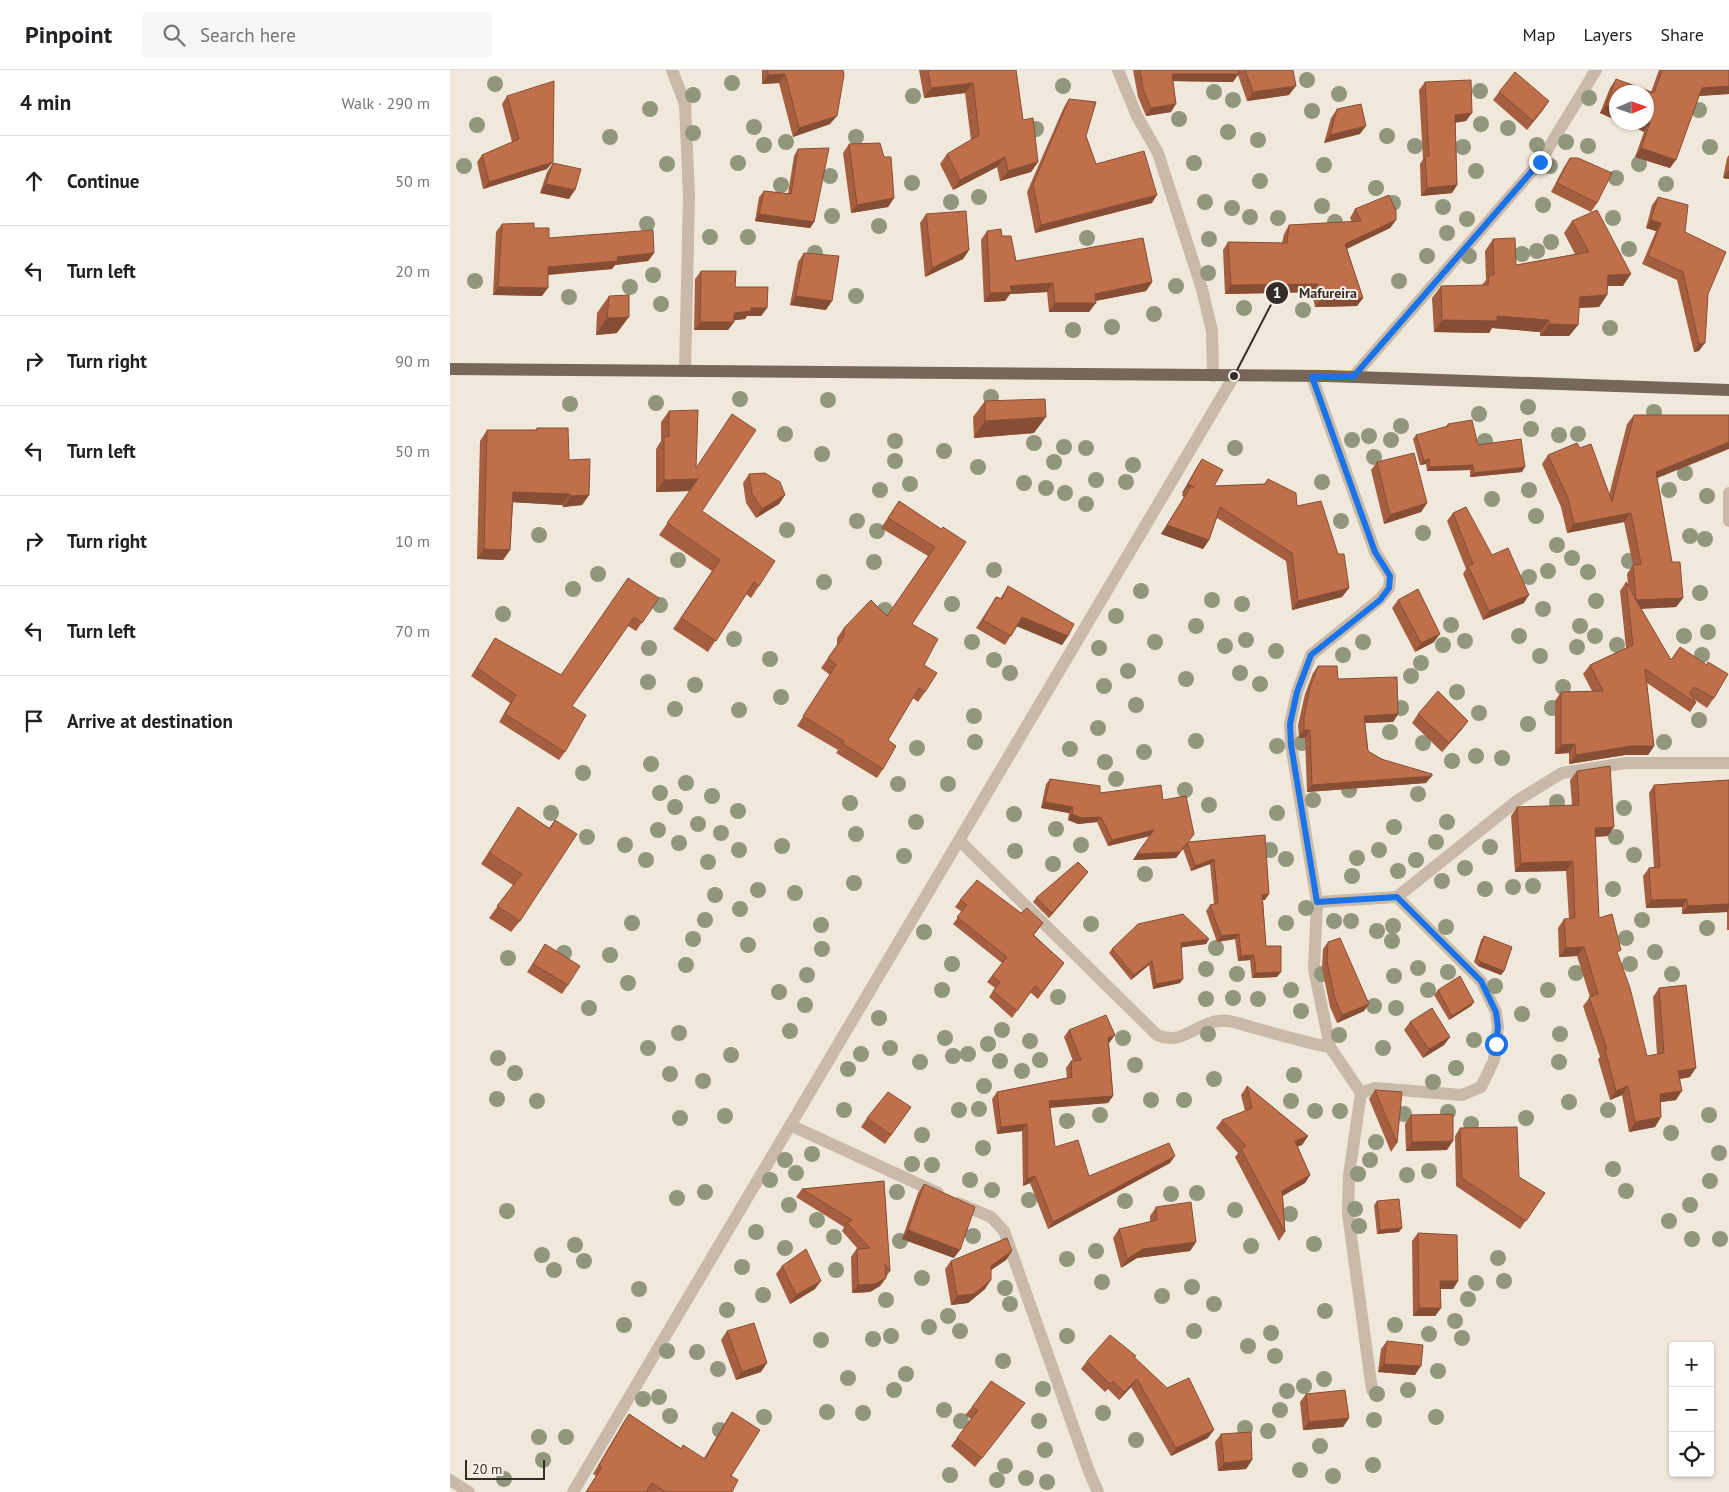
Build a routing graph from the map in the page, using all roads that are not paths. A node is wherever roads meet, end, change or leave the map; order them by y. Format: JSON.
{"nodes":[{"id":1,"x":672,"y":70,"type":"edge"},
{"id":2,"x":1118,"y":70,"type":"edge"},
{"id":3,"x":1596,"y":70,"type":"edge"},
{"id":4,"x":450,"y":369,"type":"edge"},
{"id":5,"x":686,"y":371,"type":"junction"},
{"id":6,"x":1213,"y":376,"type":"junction"},
{"id":7,"x":1234,"y":376,"type":"junction"},
{"id":8,"x":1312,"y":377,"type":"junction"},
{"id":9,"x":1353,"y":377,"type":"junction"},
{"id":10,"x":1729,"y":390,"type":"edge"},
{"id":11,"x":1729,"y":493,"type":"edge"},
{"id":12,"x":1729,"y":521,"type":"edge"},
{"id":13,"x":1729,"y":763,"type":"edge"},
{"id":14,"x":959,"y":840,"type":"junction"},
{"id":15,"x":1397,"y":897,"type":"junction"},
{"id":16,"x":1317,"y":902,"type":"junction"},
{"id":17,"x":1330,"y":1047,"type":"junction"},
{"id":18,"x":1361,"y":1093,"type":"junction"},
{"id":19,"x":790,"y":1125,"type":"junction"},
{"id":20,"x":1372,"y":1390,"type":"dead end"},
{"id":21,"x":450,"y":1480,"type":"edge"},
{"id":22,"x":469,"y":1492,"type":"edge"},
{"id":23,"x":573,"y":1492,"type":"edge"},
{"id":24,"x":1098,"y":1492,"type":"edge"}],
"edges":[{"from":1,"to":5,"type":"street"},
{"from":2,"to":6,"type":"street"},
{"from":3,"to":9,"type":"street"},
{"from":4,"to":5,"type":"main road"},
{"from":5,"to":6,"type":"main road"},
{"from":6,"to":7,"type":"main road"},
{"from":7,"to":8,"type":"main road"},
{"from":7,"to":14,"type":"street"},
{"from":8,"to":9,"type":"main road"},
{"from":8,"to":16,"type":"street"},
{"from":9,"to":10,"type":"main road"},
{"from":11,"to":12,"type":"street"},
{"from":13,"to":15,"type":"street"},
{"from":14,"to":17,"type":"street"},
{"from":14,"to":19,"type":"street"},
{"from":15,"to":16,"type":"street"},
{"from":15,"to":18,"type":"street"},
{"from":16,"to":17,"type":"street"},
{"from":17,"to":18,"type":"street"},
{"from":18,"to":20,"type":"street"},
{"from":19,"to":23,"type":"street"},
{"from":19,"to":24,"type":"street"},
{"from":21,"to":22,"type":"street"}]}
